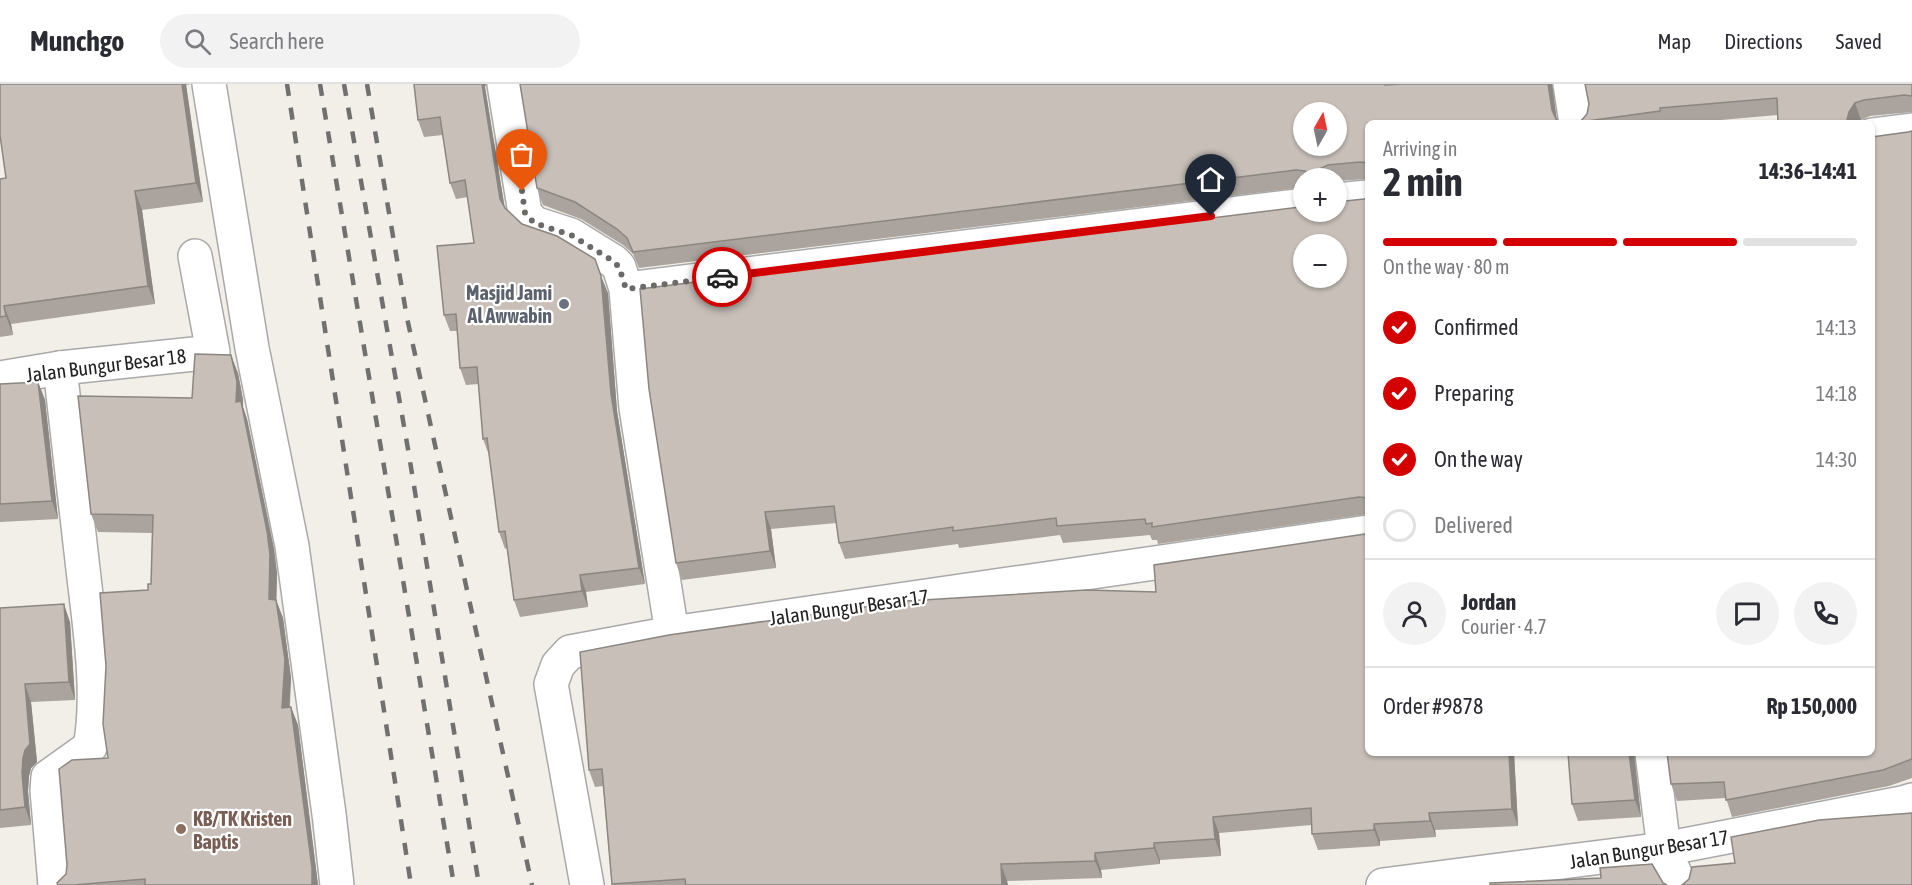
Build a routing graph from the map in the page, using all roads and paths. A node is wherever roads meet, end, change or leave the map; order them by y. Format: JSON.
{"nodes":[{"id":1,"x":209,"y":84,"type":"edge"},
{"id":2,"x":504,"y":84,"type":"edge"},
{"id":3,"x":1570,"y":84,"type":"edge"},
{"id":4,"x":1576,"y":120,"type":"edge"},
{"id":5,"x":1912,"y":130,"type":"edge"},
{"id":6,"x":1875,"y":135,"type":"edge"},
{"id":7,"x":1365,"y":196,"type":"edge"},
{"id":8,"x":1347,"y":199,"type":"edge"},
{"id":9,"x":1293,"y":206,"type":"edge"},
{"id":10,"x":195,"y":256,"type":"dead end"},
{"id":11,"x":626,"y":289,"type":"junction"},
{"id":12,"x":60,"y":368,"type":"junction"},
{"id":13,"x":0,"y":378,"type":"edge"},
{"id":14,"x":1365,"y":532,"type":"edge"},
{"id":15,"x":672,"y":633,"type":"junction"},
{"id":16,"x":1652,"y":756,"type":"edge"},
{"id":17,"x":1912,"y":800,"type":"edge"},
{"id":18,"x":1664,"y":849,"type":"junction"},
{"id":19,"x":55,"y":885,"type":"edge"},
{"id":20,"x":337,"y":885,"type":"edge"},
{"id":21,"x":587,"y":885,"type":"edge"},
{"id":22,"x":1383,"y":885,"type":"edge"},
{"id":23,"x":1680,"y":885,"type":"edge"}],
"edges":[{"from":1,"to":20,"type":"street"},
{"from":2,"to":11,"type":"street"},
{"from":3,"to":4,"type":"street"},
{"from":5,"to":6,"type":"street"},
{"from":7,"to":8,"type":"street"},
{"from":9,"to":11,"type":"street"},
{"from":10,"to":12,"type":"street","name":"Jalan Bungur Besar 18"},
{"from":11,"to":15,"type":"street"},
{"from":12,"to":13,"type":"street","name":"Jalan Bungur Besar 18"},
{"from":12,"to":19,"type":"street"},
{"from":14,"to":15,"type":"street","name":"Jalan Bungur Besar 17"},
{"from":15,"to":21,"type":"street","name":"Jalan Bungur Besar 17"},
{"from":16,"to":18,"type":"street"},
{"from":17,"to":18,"type":"street","name":"Jalan Bungur Besar 17"},
{"from":18,"to":22,"type":"street","name":"Jalan Bungur Besar 17"},
{"from":18,"to":23,"type":"street"}]}
